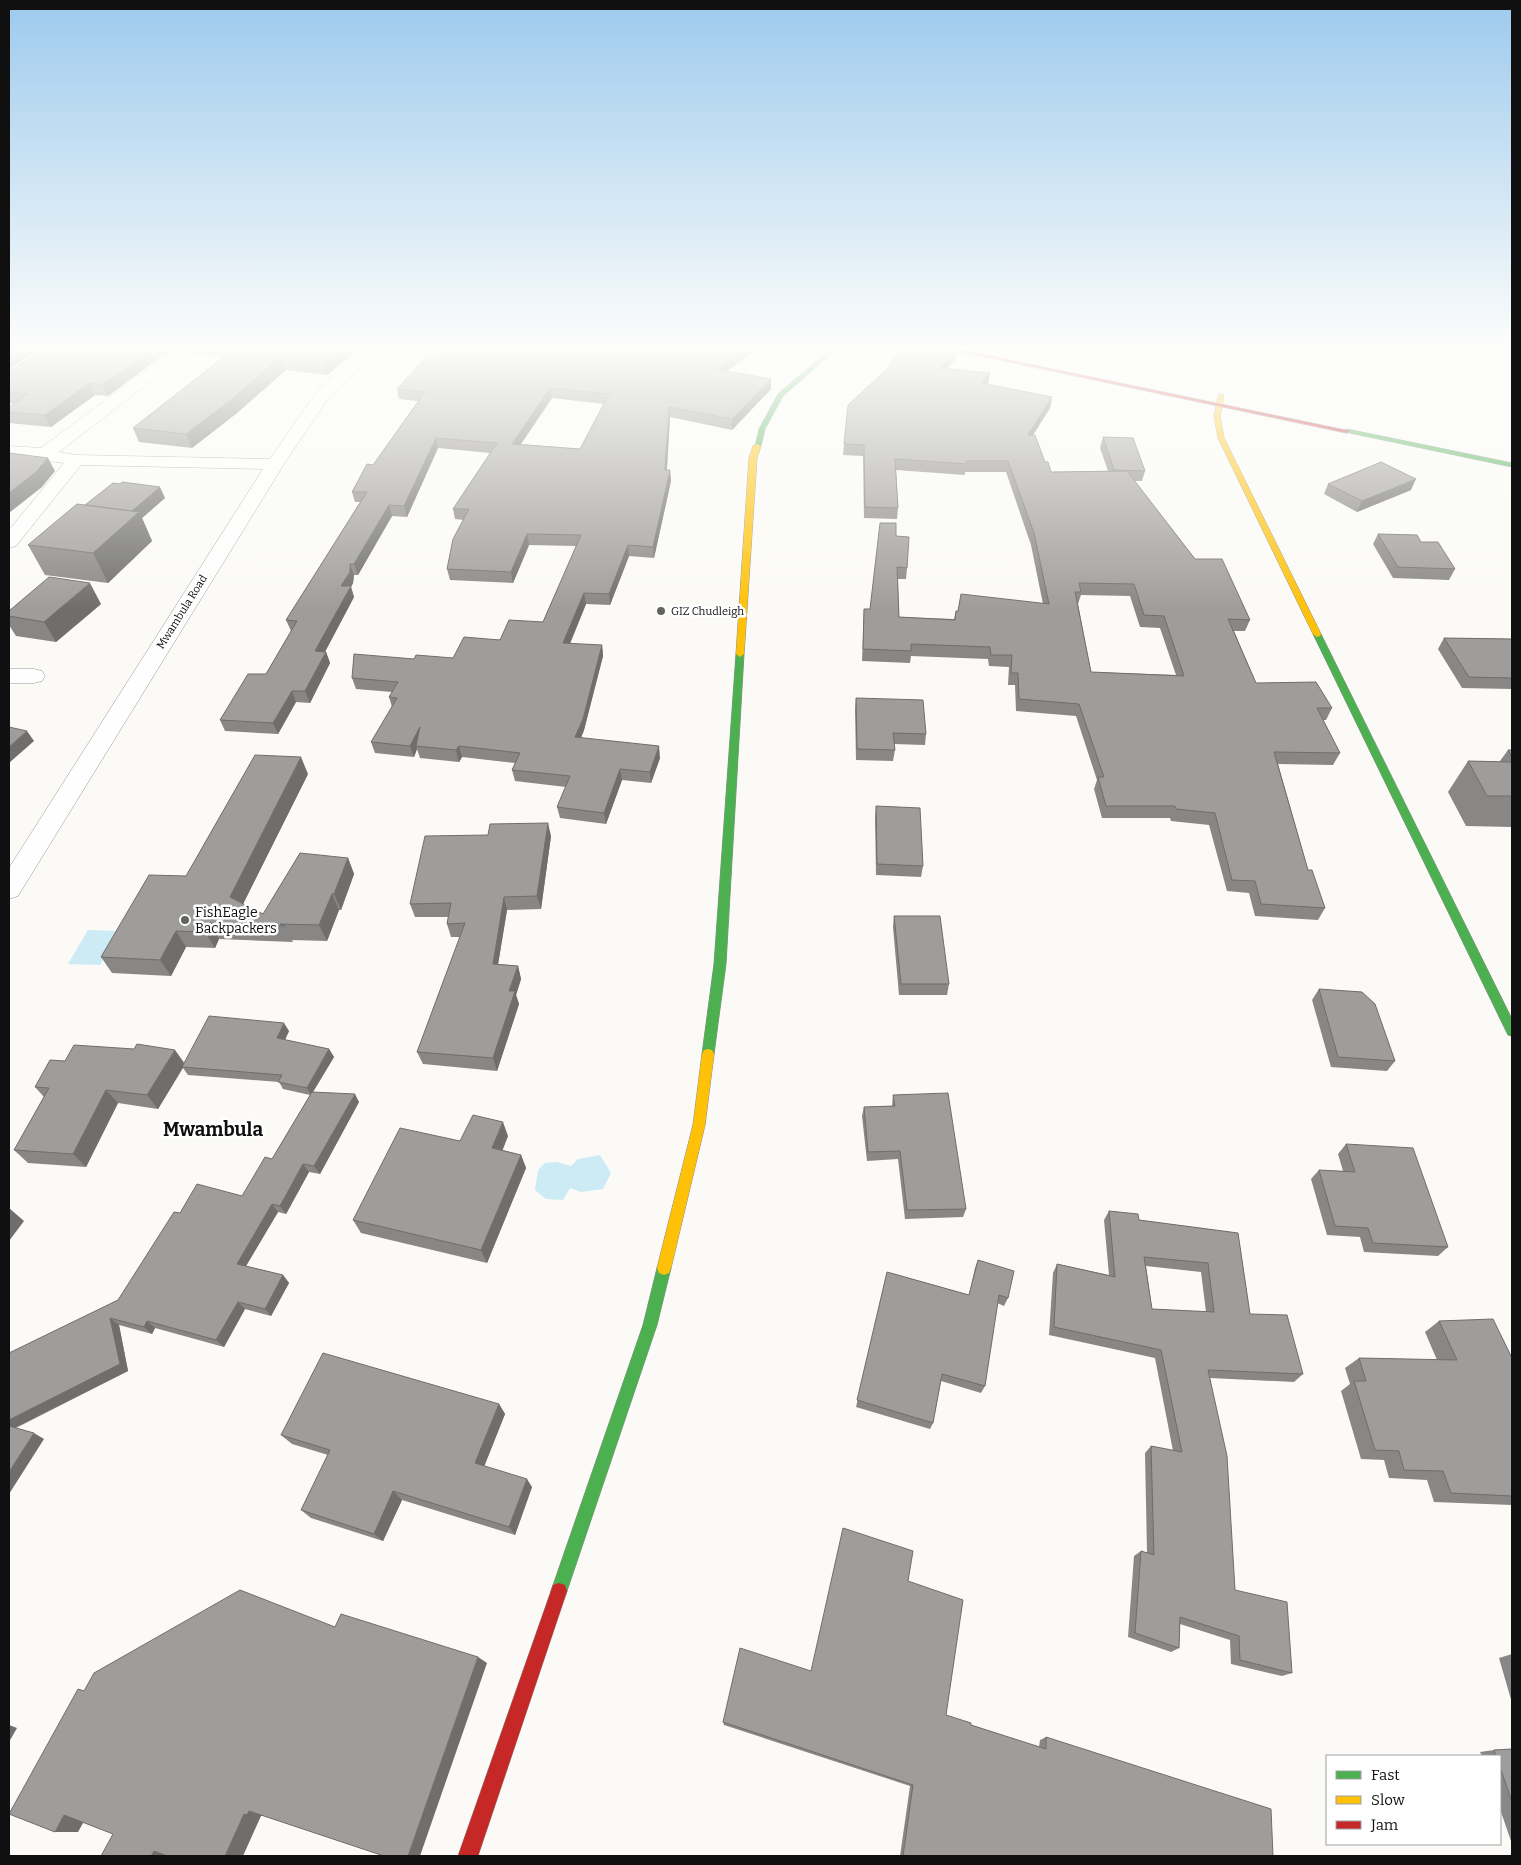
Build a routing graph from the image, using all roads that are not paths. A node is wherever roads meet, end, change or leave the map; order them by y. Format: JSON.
{"nodes":[{"id":1,"x":69,"y":436,"type":"edge"},
{"id":2,"x":294,"y":436,"type":"edge"},
{"id":3,"x":760,"y":436,"type":"edge"},
{"id":4,"x":1220,"y":436,"type":"edge"},
{"id":5,"x":1381,"y":436,"type":"edge"},
{"id":6,"x":1415,"y":436,"type":"edge"},
{"id":7,"x":9,"y":451,"type":"edge"},
{"id":8,"x":45,"y":454,"type":"junction"},
{"id":9,"x":1512,"y":454,"type":"edge"},
{"id":10,"x":76,"y":460,"type":"junction"},
{"id":11,"x":275,"y":464,"type":"junction"},
{"id":12,"x":1512,"y":465,"type":"edge"},
{"id":13,"x":9,"y":542,"type":"edge"},
{"id":14,"x":9,"y":676,"type":"edge"},
{"id":15,"x":34,"y":676,"type":"dead end"},
{"id":16,"x":21,"y":851,"type":"edge"},
{"id":17,"x":9,"y":888,"type":"edge"},
{"id":18,"x":1512,"y":1031,"type":"edge"},
{"id":19,"x":468,"y":1856,"type":"edge"}],
"edges":[{"from":1,"to":8,"type":"street"},
{"from":2,"to":11,"type":"street","name":"Mwambula Road"},
{"from":3,"to":19,"type":"street"},
{"from":4,"to":18,"type":"street"},
{"from":5,"to":12,"type":"street"},
{"from":6,"to":9,"type":"street"},
{"from":7,"to":8,"type":"street"},
{"from":8,"to":10,"type":"street"},
{"from":10,"to":11,"type":"street"},
{"from":10,"to":13,"type":"street"},
{"from":11,"to":16,"type":"street","name":"Mwambula Road"},
{"from":14,"to":15,"type":"street"},
{"from":16,"to":17,"type":"street","name":"Mwambula Road"}]}
